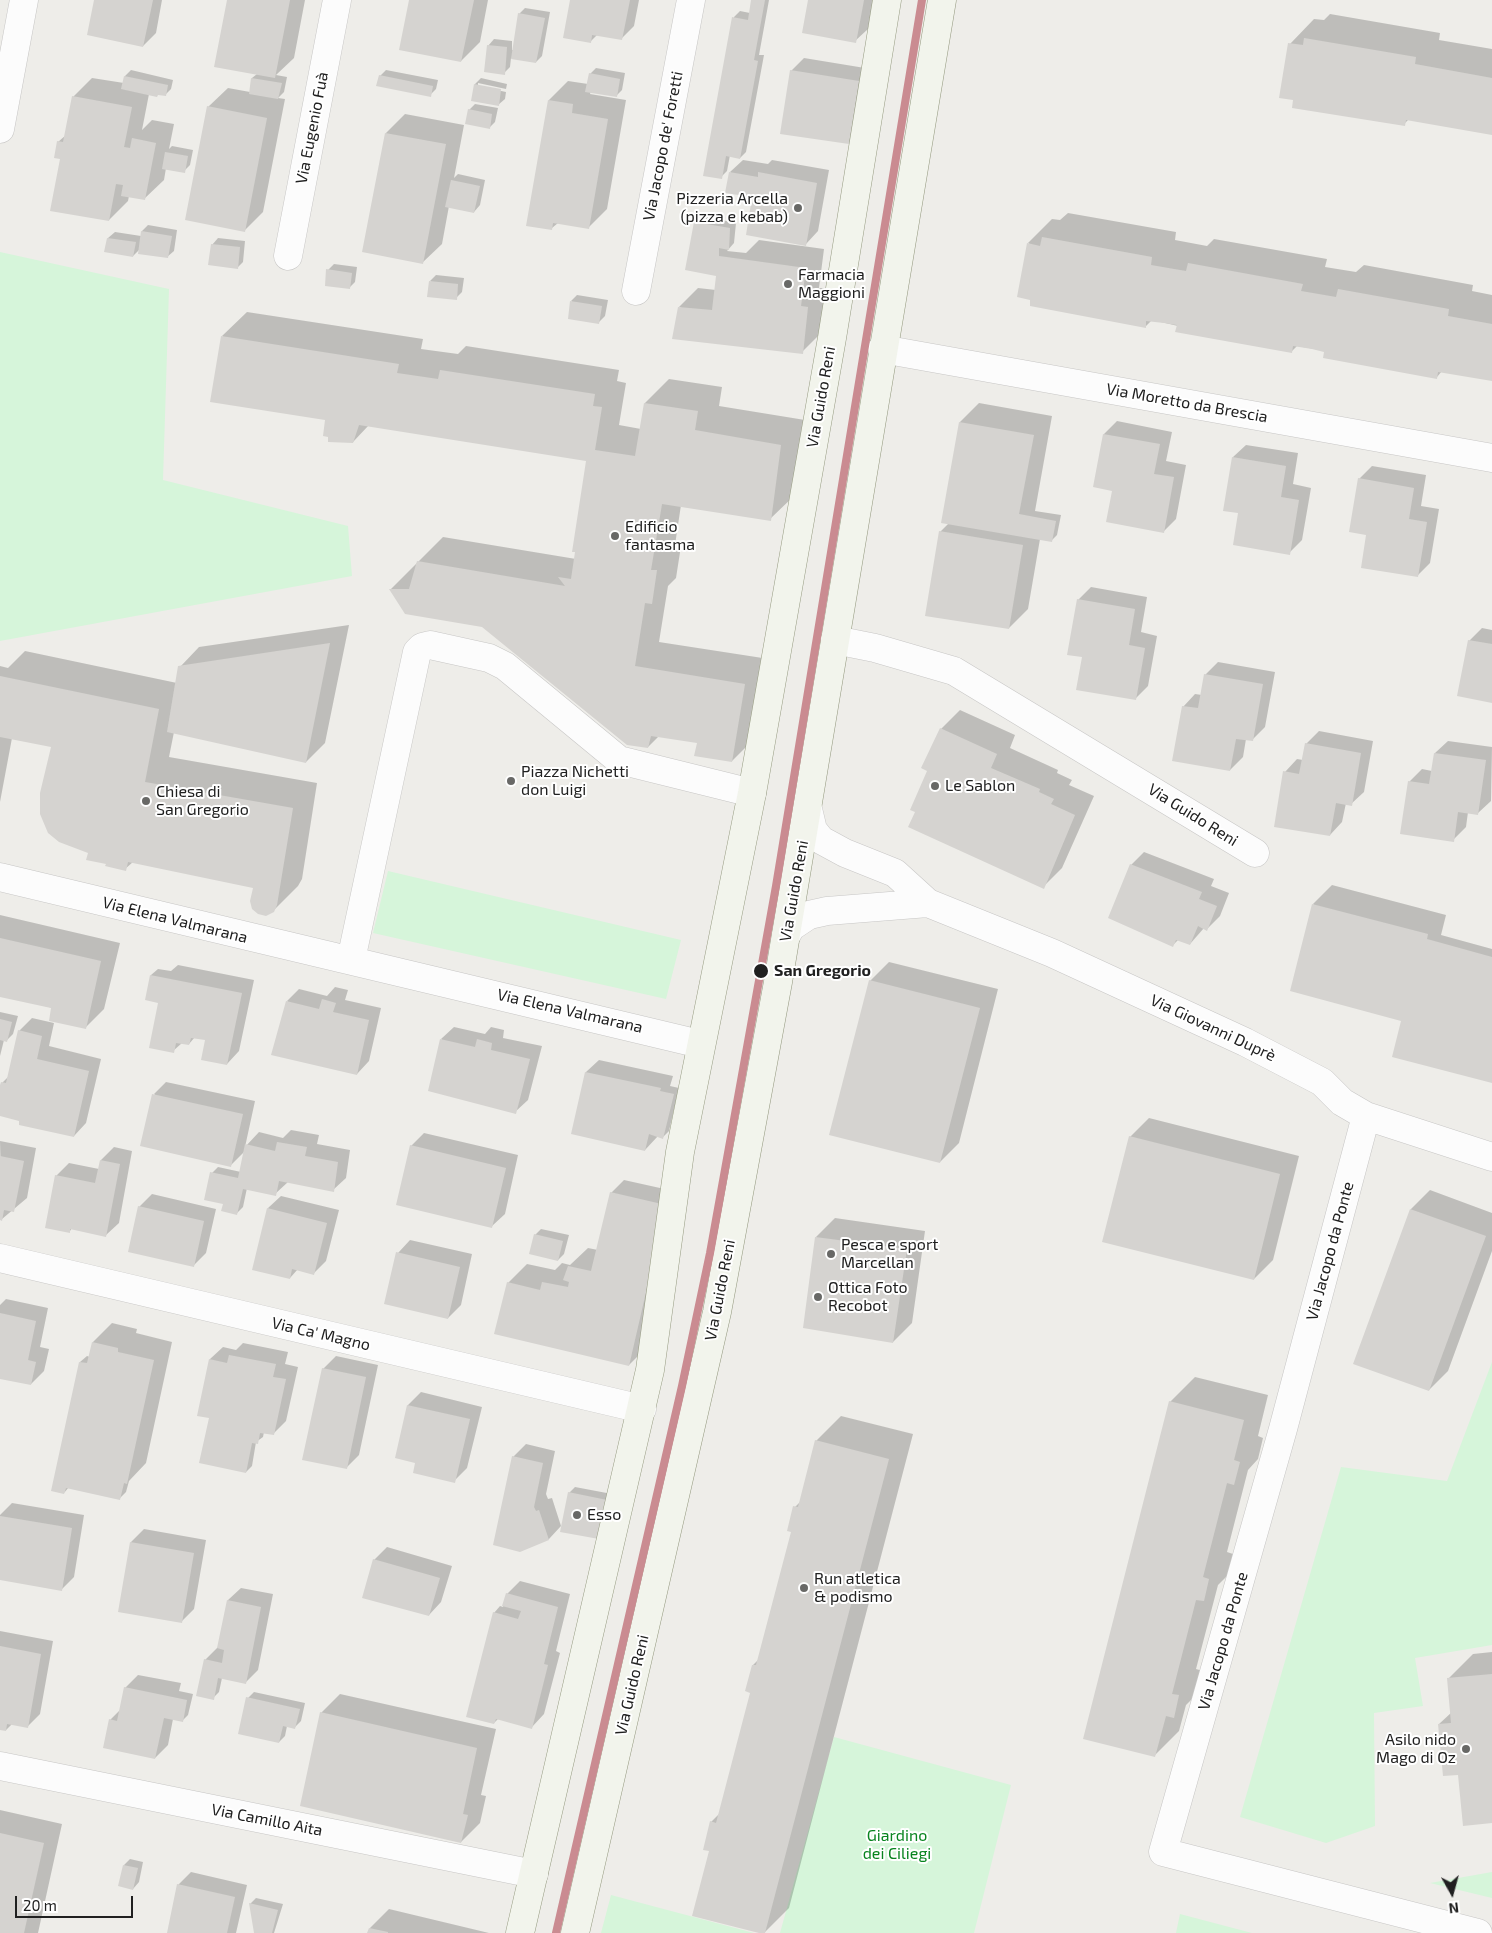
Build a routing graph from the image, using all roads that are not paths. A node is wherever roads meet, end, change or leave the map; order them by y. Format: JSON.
{"nodes":[{"id":1,"x":24,"y":0,"type":"edge"},
{"id":2,"x":336,"y":0,"type":"edge"},
{"id":3,"x":691,"y":0,"type":"edge"},
{"id":4,"x":887,"y":0,"type":"edge"},
{"id":5,"x":942,"y":0,"type":"edge"},
{"id":6,"x":0,"y":129,"type":"edge"},
{"id":7,"x":288,"y":256,"type":"dead end"},
{"id":8,"x":636,"y":292,"type":"dead end"},
{"id":9,"x":882,"y":349,"type":"junction"},
{"id":10,"x":1492,"y":458,"type":"edge"},
{"id":11,"x":834,"y":640,"type":"junction"},
{"id":12,"x":752,"y":793,"type":"junction"},
{"id":13,"x":808,"y":809,"type":"junction"},
{"id":14,"x":1255,"y":853,"type":"dead end"},
{"id":15,"x":0,"y":878,"type":"edge"},
{"id":16,"x":928,"y":903,"type":"junction"},
{"id":17,"x":786,"y":936,"type":"junction"},
{"id":18,"x":351,"y":960,"type":"junction"},
{"id":19,"x":700,"y":1044,"type":"junction"},
{"id":20,"x":1366,"y":1116,"type":"junction"},
{"id":21,"x":1492,"y":1157,"type":"edge"},
{"id":22,"x":0,"y":1258,"type":"edge"},
{"id":23,"x":642,"y":1409,"type":"junction"},
{"id":24,"x":0,"y":1766,"type":"edge"},
{"id":25,"x":534,"y":1874,"type":"junction"},
{"id":26,"x":520,"y":1933,"type":"edge"},
{"id":27,"x":575,"y":1933,"type":"edge"},
{"id":28,"x":1478,"y":1933,"type":"edge"}],
"edges":[{"from":1,"to":6,"type":"street"},
{"from":2,"to":7,"type":"street","name":"Via Eugenio Fuà"},
{"from":3,"to":8,"type":"street","name":"Via Jacopo de' Foretti"},
{"from":4,"to":12,"type":"street","name":"Via Guido Reni"},
{"from":5,"to":9,"type":"street","name":"Via Guido Reni"},
{"from":9,"to":10,"type":"street","name":"Via Moretto da Brescia"},
{"from":9,"to":11,"type":"street","name":"Via Guido Reni"},
{"from":11,"to":13,"type":"street","name":"Via Guido Reni"},
{"from":11,"to":14,"type":"street","name":"Via Guido Reni"},
{"from":12,"to":18,"type":"street"},
{"from":12,"to":19,"type":"street","name":"Via Guido Reni"},
{"from":13,"to":16,"type":"street","name":"Via Giovanni Duprè"},
{"from":13,"to":17,"type":"street","name":"Via Guido Reni"},
{"from":15,"to":18,"type":"street","name":"Via Elena Valmarana"},
{"from":16,"to":17,"type":"street","name":"Via Giovanni Duprè"},
{"from":16,"to":20,"type":"street","name":"Via Giovanni Duprè"},
{"from":17,"to":27,"type":"street","name":"Via Guido Reni"},
{"from":18,"to":19,"type":"street","name":"Via Elena Valmarana"},
{"from":19,"to":23,"type":"street","name":"Via Guido Reni"},
{"from":20,"to":21,"type":"street","name":"Via Giovanni Duprè"},
{"from":20,"to":28,"type":"street","name":"Via Jacopo da Ponte"},
{"from":22,"to":23,"type":"street","name":"Via Ca' Magno"},
{"from":23,"to":25,"type":"street","name":"Via Guido Reni"},
{"from":24,"to":25,"type":"street","name":"Via Camillo Aita"},
{"from":25,"to":26,"type":"street","name":"Via Guido Reni"}]}
